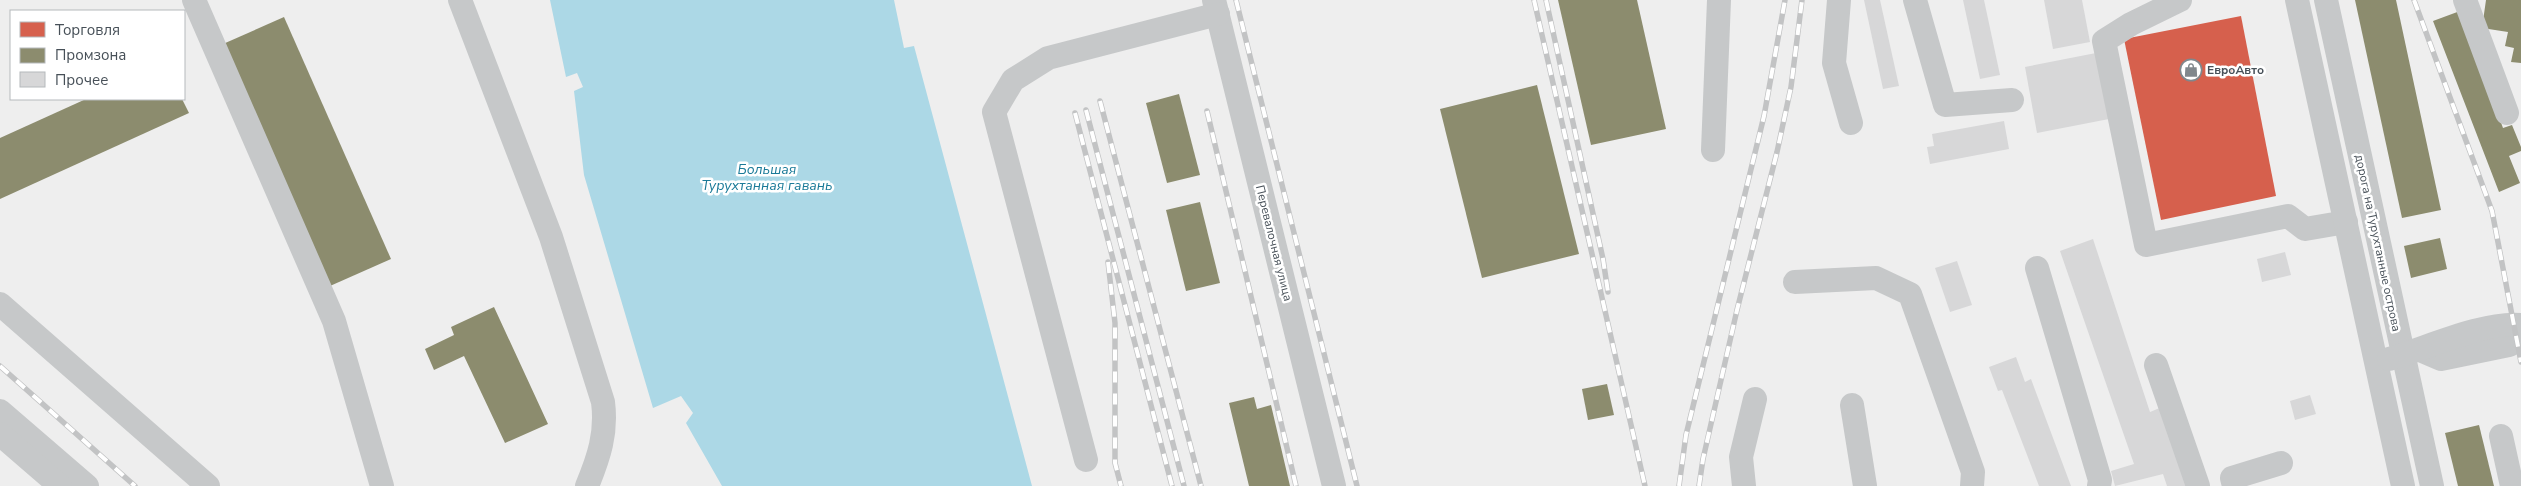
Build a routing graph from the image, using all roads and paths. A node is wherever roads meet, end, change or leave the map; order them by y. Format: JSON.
{"nodes":[{"id":1,"x":194,"y":0,"type":"edge"},
{"id":2,"x":460,"y":0,"type":"edge"},
{"id":3,"x":1719,"y":0,"type":"edge"},
{"id":4,"x":1839,"y":0,"type":"edge"},
{"id":5,"x":1915,"y":0,"type":"edge"},
{"id":6,"x":2180,"y":0,"type":"edge"},
{"id":7,"x":2298,"y":0,"type":"edge"},
{"id":8,"x":2326,"y":0,"type":"edge"},
{"id":9,"x":2464,"y":0,"type":"edge"},
{"id":10,"x":1216,"y":7,"type":"edge"},
{"id":11,"x":2012,"y":100,"type":"dead end"},
{"id":12,"x":2507,"y":113,"type":"dead end"},
{"id":13,"x":1851,"y":123,"type":"dead end"},
{"id":14,"x":1713,"y":150,"type":"dead end"},
{"id":15,"x":2346,"y":222,"type":"junction"},
{"id":16,"x":2037,"y":268,"type":"dead end"},
{"id":17,"x":1795,"y":282,"type":"dead end"},
{"id":18,"x":0,"y":304,"type":"edge"},
{"id":19,"x":2521,"y":325,"type":"edge"},
{"id":20,"x":2521,"y":339,"type":"edge"},
{"id":21,"x":2411,"y":352,"type":"junction"},
{"id":22,"x":2378,"y":362,"type":"junction"},
{"id":23,"x":2156,"y":365,"type":"dead end"},
{"id":24,"x":1755,"y":399,"type":"dead end"},
{"id":25,"x":1852,"y":405,"type":"dead end"},
{"id":26,"x":0,"y":411,"type":"edge"},
{"id":27,"x":0,"y":434,"type":"edge"},
{"id":28,"x":2501,"y":436,"type":"dead end"},
{"id":29,"x":1086,"y":460,"type":"dead end"},
{"id":30,"x":2281,"y":463,"type":"dead end"},
{"id":31,"x":60,"y":486,"type":"edge"},
{"id":32,"x":87,"y":486,"type":"edge"},
{"id":33,"x":208,"y":486,"type":"edge"},
{"id":34,"x":382,"y":486,"type":"edge"},
{"id":35,"x":587,"y":486,"type":"edge"},
{"id":36,"x":1334,"y":486,"type":"edge"},
{"id":37,"x":1744,"y":486,"type":"edge"},
{"id":38,"x":1865,"y":486,"type":"edge"},
{"id":39,"x":1972,"y":486,"type":"edge"},
{"id":40,"x":2099,"y":486,"type":"edge"},
{"id":41,"x":2198,"y":486,"type":"edge"},
{"id":42,"x":2234,"y":486,"type":"edge"},
{"id":43,"x":2403,"y":486,"type":"edge"},
{"id":44,"x":2432,"y":486,"type":"edge"},
{"id":45,"x":2512,"y":486,"type":"edge"}],
"edges":[{"from":1,"to":34,"type":"street"},
{"from":2,"to":35,"type":"street"},
{"from":3,"to":14,"type":"street"},
{"from":4,"to":13,"type":"street"},
{"from":5,"to":11,"type":"street"},
{"from":6,"to":15,"type":"street"},
{"from":7,"to":15,"type":"street","name":"дорога на Турухтанные острова"},
{"from":8,"to":21,"type":"street","name":"дорога на Турухтанные острова"},
{"from":9,"to":12,"type":"street"},
{"from":10,"to":29,"type":"street"},
{"from":10,"to":36,"type":"street","name":"Перевалочная улица"},
{"from":15,"to":22,"type":"street","name":"дорога на Турухтанные острова"},
{"from":16,"to":40,"type":"street"},
{"from":17,"to":39,"type":"street"},
{"from":18,"to":33,"type":"street"},
{"from":19,"to":21,"type":"street"},
{"from":20,"to":21,"type":"street"},
{"from":21,"to":22,"type":"street"},
{"from":21,"to":44,"type":"street","name":"дорога на Турухтанные острова"},
{"from":22,"to":43,"type":"street","name":"дорога на Турухтанные острова"},
{"from":23,"to":41,"type":"street"},
{"from":24,"to":37,"type":"street"},
{"from":25,"to":38,"type":"street"},
{"from":26,"to":32,"type":"street"},
{"from":27,"to":31,"type":"street"},
{"from":28,"to":45,"type":"street"},
{"from":30,"to":42,"type":"street"}]}
